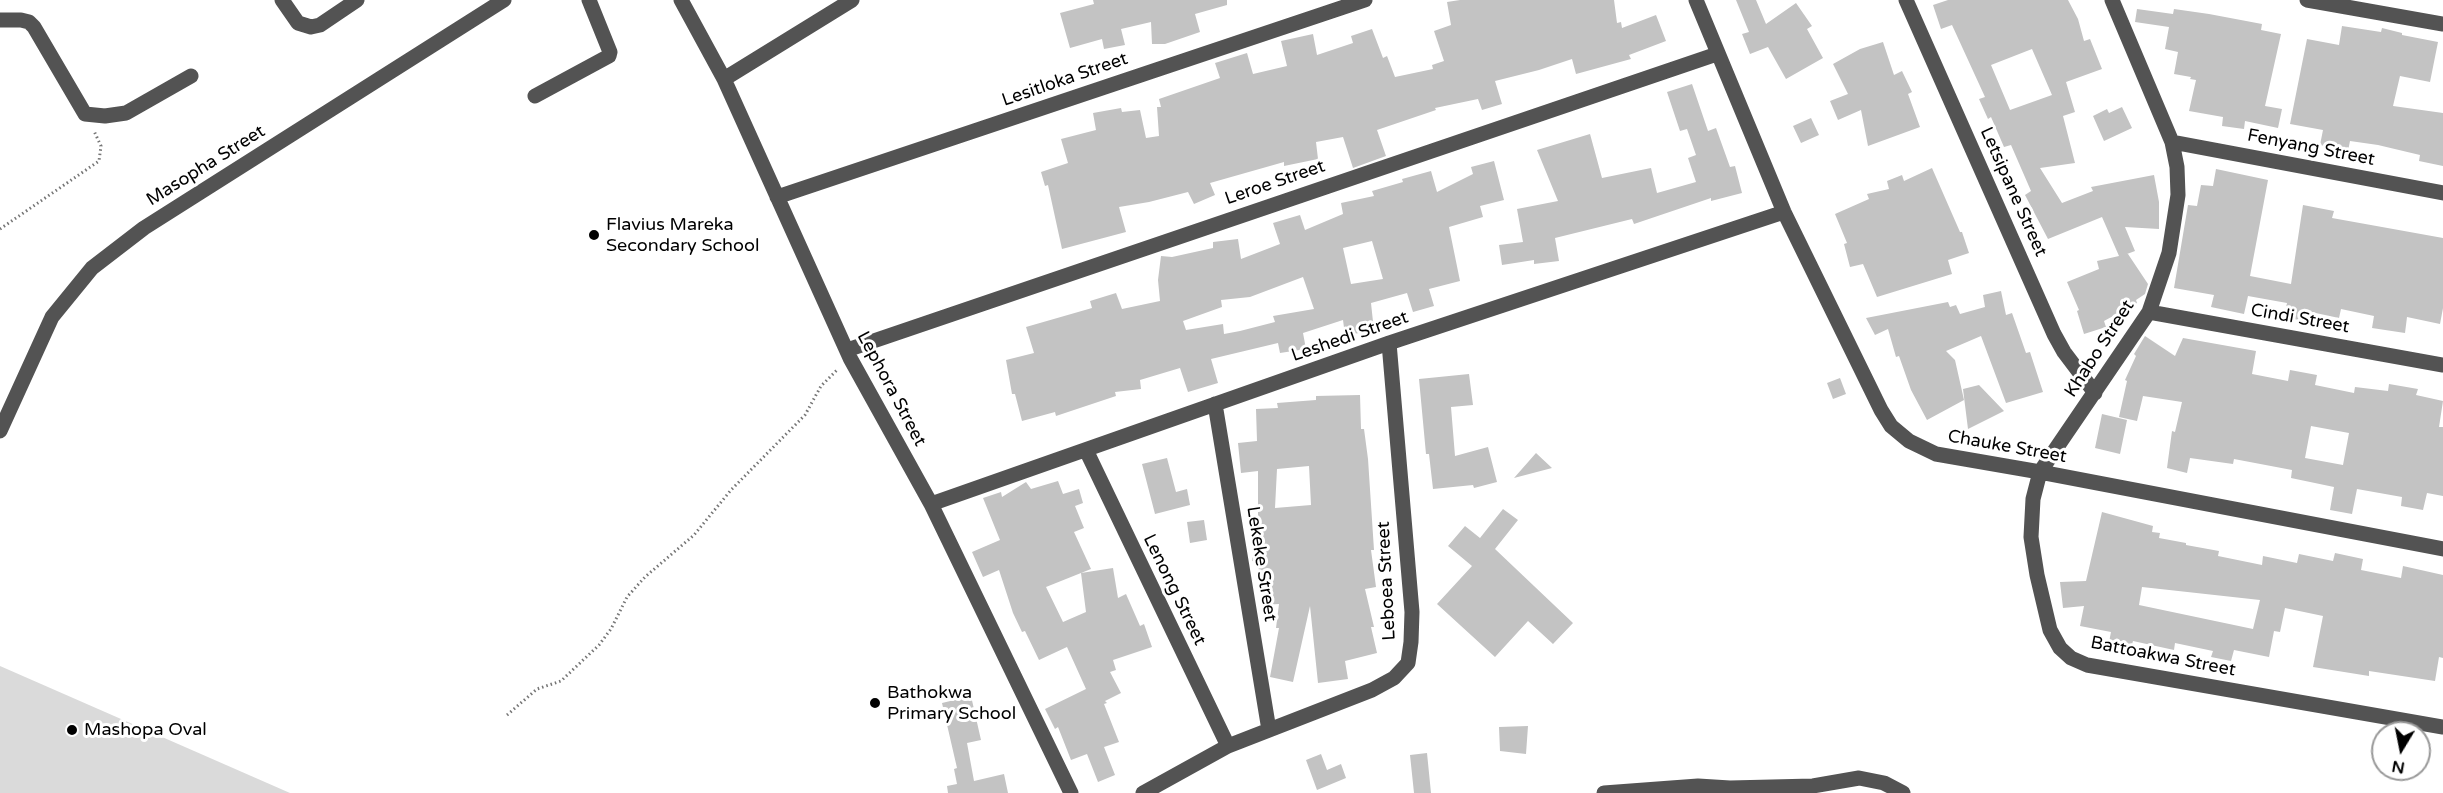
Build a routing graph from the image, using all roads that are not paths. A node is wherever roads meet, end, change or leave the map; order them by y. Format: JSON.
{"nodes":[{"id":1,"x":282,"y":0,"type":"edge"},
{"id":2,"x":357,"y":0,"type":"edge"},
{"id":3,"x":504,"y":0,"type":"edge"},
{"id":4,"x":589,"y":0,"type":"edge"},
{"id":5,"x":681,"y":0,"type":"edge"},
{"id":6,"x":852,"y":0,"type":"edge"},
{"id":7,"x":1365,"y":0,"type":"edge"},
{"id":8,"x":1696,"y":0,"type":"edge"},
{"id":9,"x":1906,"y":0,"type":"edge"},
{"id":10,"x":2112,"y":0,"type":"edge"},
{"id":11,"x":2307,"y":0,"type":"edge"},
{"id":12,"x":2336,"y":2,"type":"edge"},
{"id":13,"x":0,"y":20,"type":"edge"},
{"id":14,"x":2443,"y":24,"type":"edge"},
{"id":15,"x":1717,"y":54,"type":"junction"},
{"id":16,"x":191,"y":75,"type":"dead end"},
{"id":17,"x":724,"y":79,"type":"junction"},
{"id":18,"x":535,"y":96,"type":"dead end"},
{"id":19,"x":2172,"y":142,"type":"junction"},
{"id":20,"x":2443,"y":192,"type":"edge"},
{"id":21,"x":777,"y":197,"type":"junction"},
{"id":22,"x":1784,"y":212,"type":"junction"},
{"id":23,"x":2150,"y":312,"type":"junction"},
{"id":24,"x":1389,"y":343,"type":"junction"},
{"id":25,"x":848,"y":354,"type":"junction"},
{"id":26,"x":2443,"y":365,"type":"edge"},
{"id":27,"x":2095,"y":393,"type":"junction"},
{"id":28,"x":1215,"y":404,"type":"junction"},
{"id":29,"x":0,"y":432,"type":"edge"},
{"id":30,"x":1086,"y":450,"type":"junction"},
{"id":31,"x":2040,"y":472,"type":"junction"},
{"id":32,"x":931,"y":504,"type":"junction"},
{"id":33,"x":2443,"y":549,"type":"edge"},
{"id":34,"x":2443,"y":727,"type":"edge"},
{"id":35,"x":1269,"y":730,"type":"junction"},
{"id":36,"x":1228,"y":746,"type":"junction"},
{"id":37,"x":1803,"y":790,"type":"edge"},
{"id":38,"x":1071,"y":793,"type":"edge"},
{"id":39,"x":1143,"y":793,"type":"edge"},
{"id":40,"x":1604,"y":793,"type":"edge"},
{"id":41,"x":1903,"y":793,"type":"edge"}],
"edges":[{"from":1,"to":2,"type":"street"},
{"from":3,"to":29,"type":"street","name":"Masopha Street"},
{"from":4,"to":18,"type":"street"},
{"from":5,"to":17,"type":"street","name":"Lephora Street"},
{"from":6,"to":17,"type":"street"},
{"from":7,"to":21,"type":"street","name":"Lesitloka Street"},
{"from":8,"to":15,"type":"street","name":"Chauke Street"},
{"from":9,"to":27,"type":"street","name":"Letsipane Street"},
{"from":10,"to":19,"type":"street","name":"Khabo Street"},
{"from":11,"to":12,"type":"street"},
{"from":12,"to":14,"type":"street"},
{"from":13,"to":16,"type":"street"},
{"from":15,"to":22,"type":"street","name":"Chauke Street"},
{"from":15,"to":25,"type":"street","name":"Leroe Street"},
{"from":17,"to":21,"type":"street","name":"Lephora Street"},
{"from":19,"to":20,"type":"street","name":"Fenyang Street"},
{"from":19,"to":23,"type":"street","name":"Khabo Street"},
{"from":21,"to":25,"type":"street","name":"Lephora Street"},
{"from":22,"to":24,"type":"street","name":"Leshedi Street"},
{"from":22,"to":31,"type":"street","name":"Chauke Street"},
{"from":23,"to":26,"type":"street","name":"Cindi Street"},
{"from":23,"to":27,"type":"street","name":"Khabo Street"},
{"from":24,"to":28,"type":"street","name":"Leshedi Street"},
{"from":24,"to":35,"type":"street","name":"Leboea Street"},
{"from":25,"to":32,"type":"street","name":"Lephora Street"},
{"from":27,"to":31,"type":"street","name":"Khabo Street"},
{"from":28,"to":30,"type":"street","name":"Leshedi Street"},
{"from":28,"to":35,"type":"street","name":"Lekeke Street"},
{"from":30,"to":32,"type":"street","name":"Leshedi Street"},
{"from":30,"to":36,"type":"street","name":"Lenong Street"},
{"from":31,"to":33,"type":"street","name":"Chauke Street"},
{"from":31,"to":34,"type":"street","name":"Battoakwa Street"},
{"from":32,"to":38,"type":"street","name":"Lephora Street"},
{"from":35,"to":36,"type":"street","name":"Leboea Street"},
{"from":36,"to":39,"type":"street","name":"Leboea Street"},
{"from":37,"to":40,"type":"street"},
{"from":37,"to":41,"type":"street"}]}
